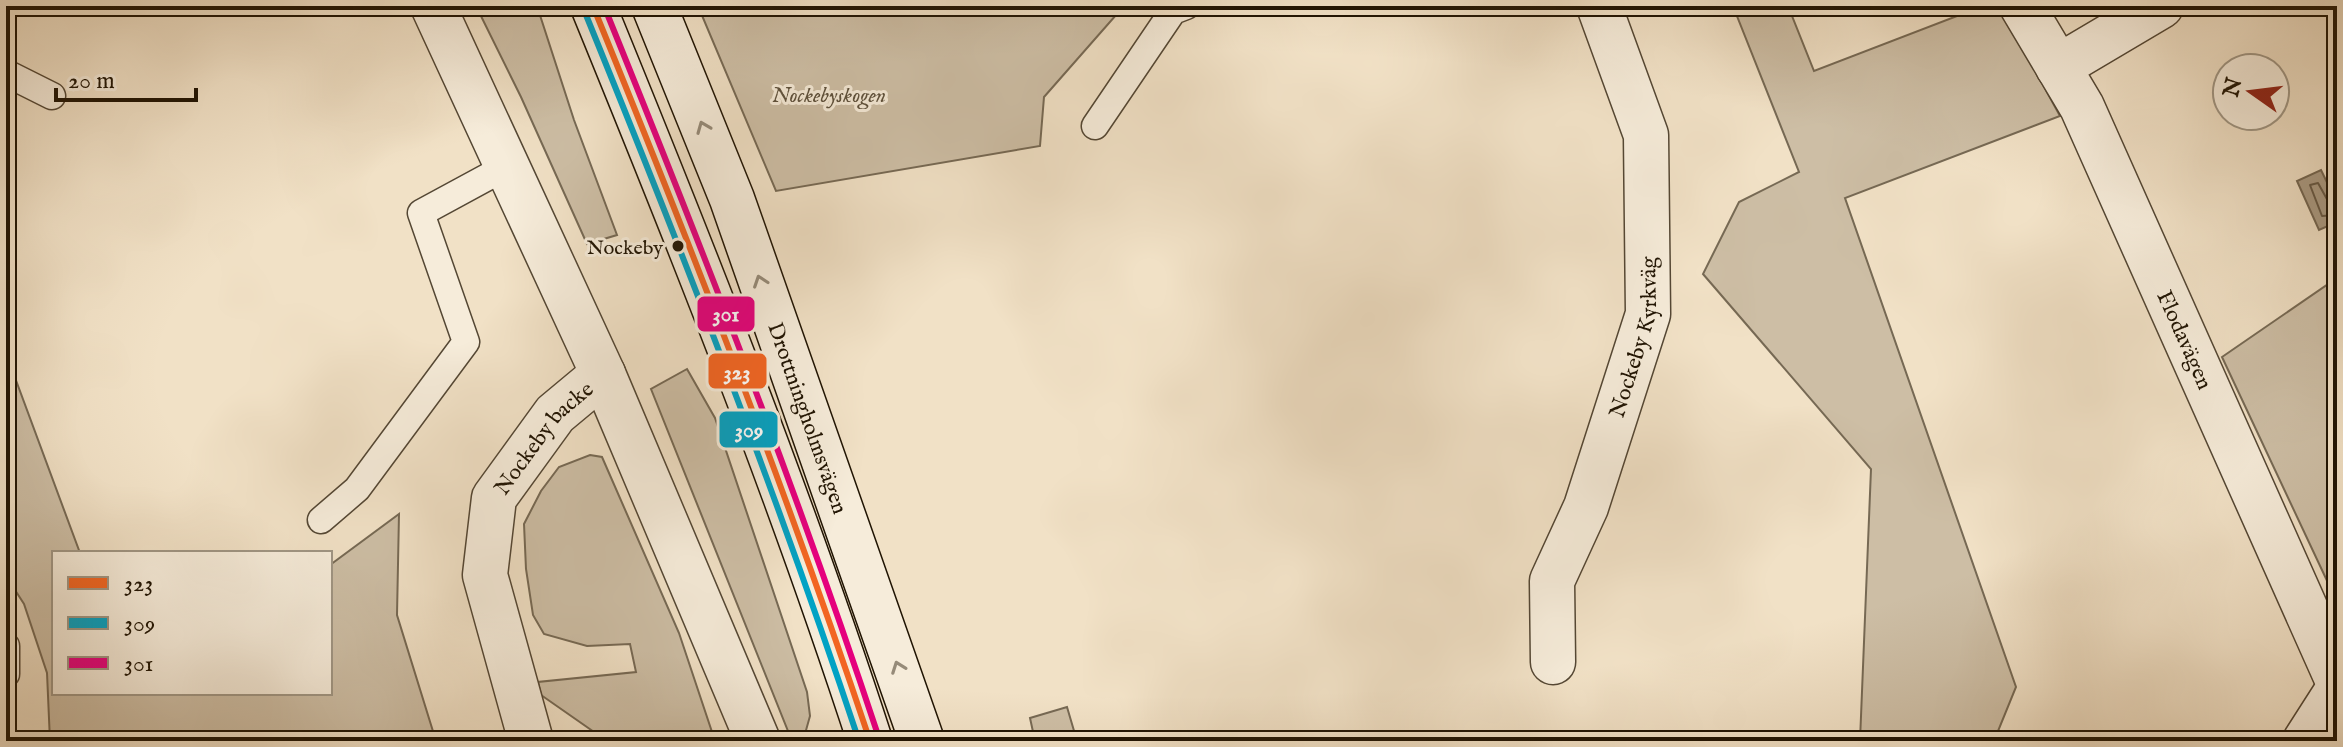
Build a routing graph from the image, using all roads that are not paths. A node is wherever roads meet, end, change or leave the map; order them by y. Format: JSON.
{"nodes":[{"id":1,"x":433,"y":6,"type":"edge"},
{"id":2,"x":593,"y":6,"type":"edge"},
{"id":3,"x":654,"y":6,"type":"edge"},
{"id":4,"x":1186,"y":6,"type":"edge"},
{"id":5,"x":1599,"y":6,"type":"edge"},
{"id":6,"x":2022,"y":6,"type":"edge"},
{"id":7,"x":2161,"y":6,"type":"edge"},
{"id":8,"x":2058,"y":67,"type":"junction"},
{"id":9,"x":6,"y":73,"type":"edge"},
{"id":10,"x":52,"y":96,"type":"dead end"},
{"id":11,"x":1095,"y":126,"type":"dead end"},
{"id":12,"x":506,"y":167,"type":"junction"},
{"id":13,"x":603,"y":374,"type":"junction"},
{"id":14,"x":321,"y":520,"type":"dead end"},
{"id":15,"x":6,"y":646,"type":"edge"},
{"id":16,"x":1553,"y":662,"type":"dead end"},
{"id":17,"x":6,"y":674,"type":"edge"},
{"id":18,"x":2337,"y":679,"type":"edge"},
{"id":19,"x":2337,"y":691,"type":"edge"},
{"id":20,"x":531,"y":741,"type":"edge"},
{"id":21,"x":758,"y":741,"type":"edge"},
{"id":22,"x":870,"y":741,"type":"edge"},
{"id":23,"x":922,"y":741,"type":"edge"},
{"id":24,"x":2305,"y":741,"type":"edge"}],
"edges":[{"from":1,"to":12,"type":"street","name":"Nockeby backe"},
{"from":2,"to":22,"type":"street"},
{"from":23,"to":3,"type":"street","name":"Drottningholmsvägen","one_way":true},
{"from":4,"to":11,"type":"lane"},
{"from":5,"to":16,"type":"street","name":"Nockeby Kyrkväg"},
{"from":6,"to":8,"type":"street","name":"Flodavägen"},
{"from":7,"to":8,"type":"street"},
{"from":8,"to":18,"type":"street","name":"Flodavägen"},
{"from":9,"to":10,"type":"lane"},
{"from":12,"to":13,"type":"street","name":"Nockeby backe"},
{"from":12,"to":14,"type":"lane"},
{"from":13,"to":20,"type":"street","name":"Nockeby backe"},
{"from":13,"to":21,"type":"street","name":"Nockeby backe"},
{"from":15,"to":17,"type":"lane"},
{"from":19,"to":24,"type":"street"}]}
